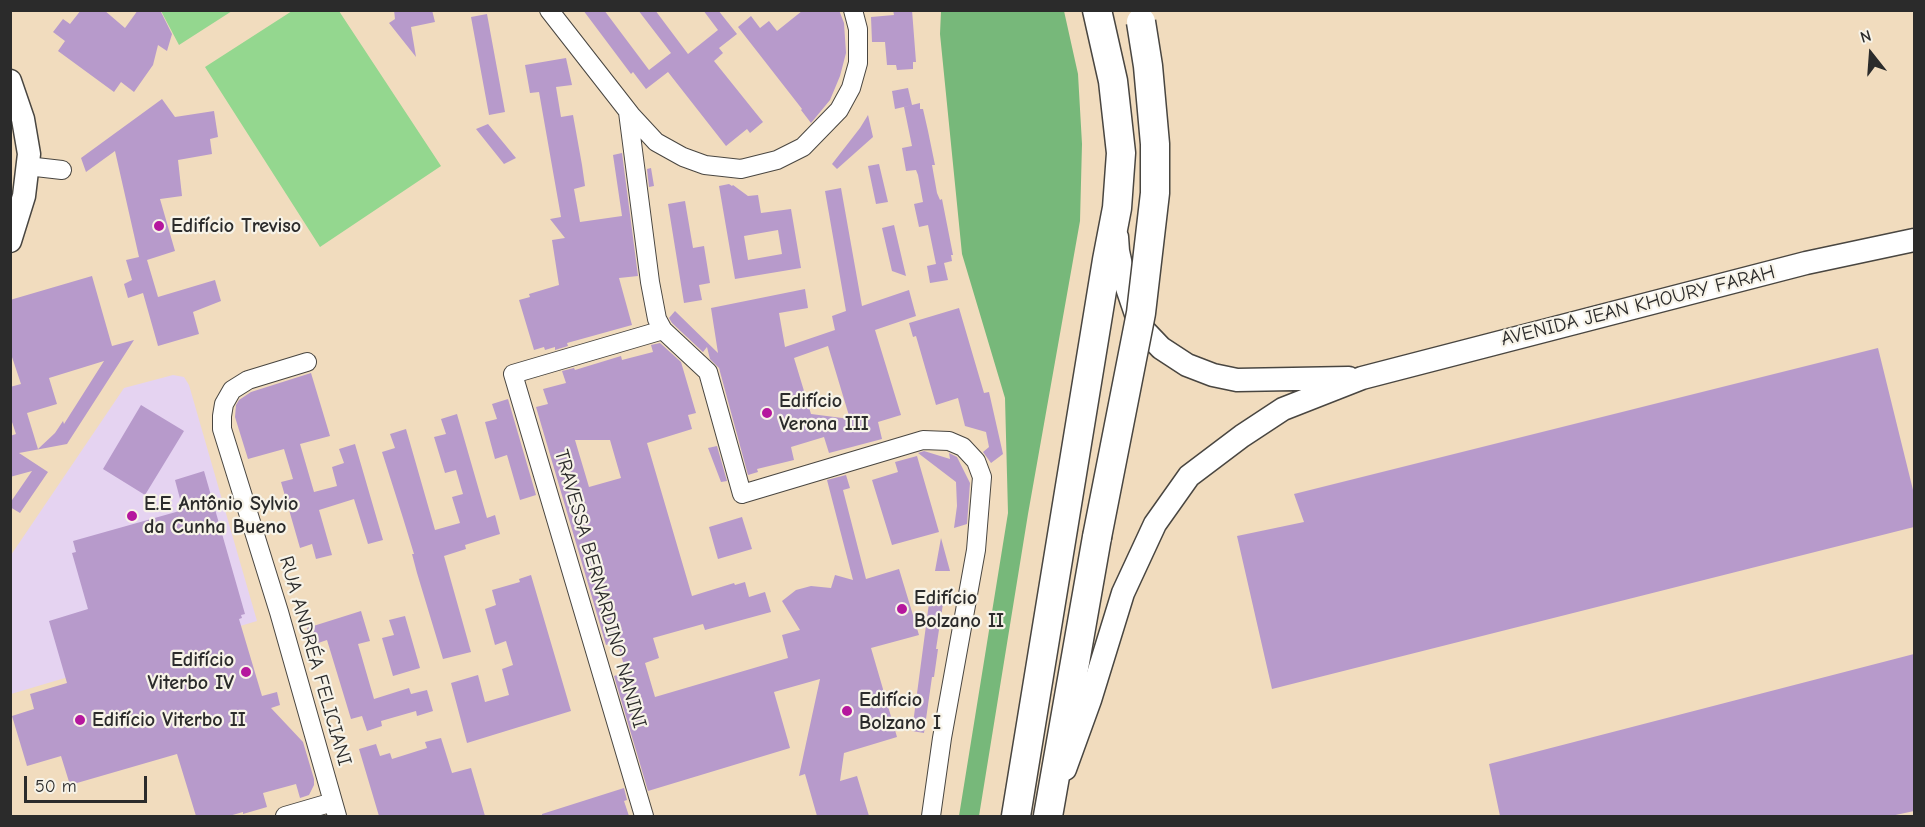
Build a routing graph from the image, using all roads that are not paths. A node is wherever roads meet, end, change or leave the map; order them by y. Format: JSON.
{"nodes":[{"id":1,"x":549,"y":10,"type":"edge"},
{"id":2,"x":853,"y":10,"type":"edge"},
{"id":3,"x":1139,"y":10,"type":"edge"},
{"id":4,"x":1098,"y":12,"type":"edge"},
{"id":5,"x":10,"y":81,"type":"edge"},
{"id":6,"x":628,"y":112,"type":"junction"},
{"id":7,"x":27,"y":166,"type":"junction"},
{"id":8,"x":62,"y":170,"type":"dead end"},
{"id":9,"x":1117,"y":208,"type":"junction"},
{"id":10,"x":1914,"y":240,"type":"edge"},
{"id":11,"x":10,"y":241,"type":"edge"},
{"id":12,"x":663,"y":330,"type":"junction"},
{"id":13,"x":307,"y":362,"type":"dead end"},
{"id":14,"x":1362,"y":378,"type":"junction"},
{"id":15,"x":335,"y":809,"type":"edge"},
{"id":16,"x":285,"y":816,"type":"edge"},
{"id":17,"x":644,"y":816,"type":"edge"},
{"id":18,"x":931,"y":816,"type":"edge"},
{"id":19,"x":1016,"y":816,"type":"edge"},
{"id":20,"x":1048,"y":816,"type":"edge"}],
"edges":[{"from":1,"to":6,"type":"street"},
{"from":2,"to":6,"type":"street"},
{"from":3,"to":20,"type":"main road","bridge":true},
{"from":4,"to":9,"type":"main road"},
{"from":5,"to":7,"type":"street"},
{"from":6,"to":12,"type":"street"},
{"from":7,"to":8,"type":"street"},
{"from":7,"to":11,"type":"street"},
{"from":9,"to":14,"type":"street","name":"AVENIDA JEAN KHOURY FARAH"},
{"from":9,"to":19,"type":"main road"},
{"from":10,"to":14,"type":"street","name":"AVENIDA JEAN KHOURY FARAH"},
{"from":12,"to":17,"type":"street","name":"TRAVESSA BERNARDINO NANINI"},
{"from":12,"to":18,"type":"street"},
{"from":13,"to":15,"type":"street","name":"RUA ANDRÉA FELICIANI"},
{"from":14,"to":20,"type":"street","name":"AVENIDA JEAN KHOURY FARAH"},
{"from":15,"to":16,"type":"street"}]}
